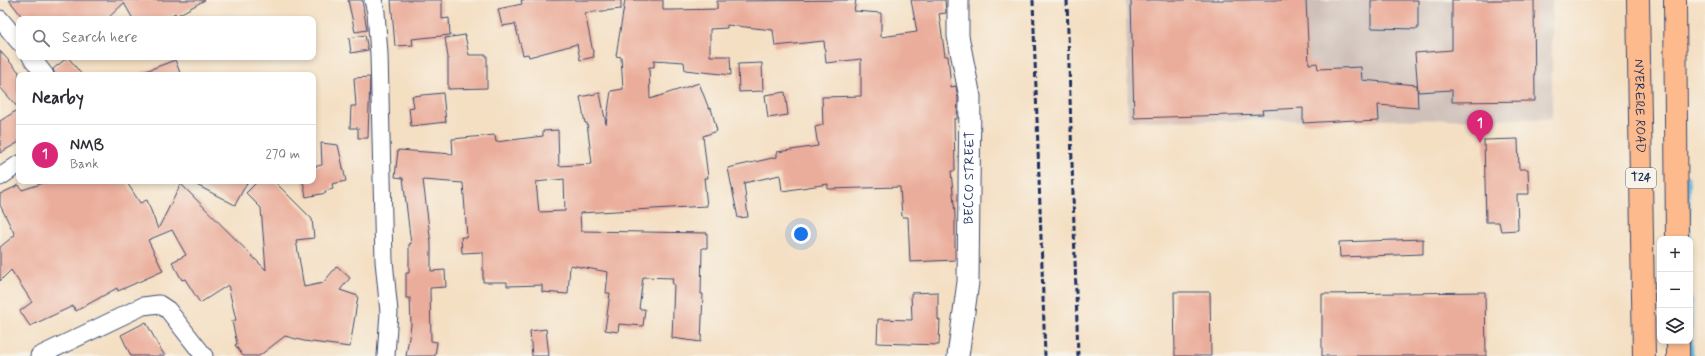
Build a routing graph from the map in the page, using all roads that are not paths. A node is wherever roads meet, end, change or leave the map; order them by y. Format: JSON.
{"nodes":[{"id":1,"x":373,"y":0,"type":"edge"},
{"id":2,"x":958,"y":0,"type":"edge"},
{"id":3,"x":1638,"y":0,"type":"edge"},
{"id":4,"x":1675,"y":0,"type":"edge"},
{"id":5,"x":0,"y":19,"type":"edge"},
{"id":6,"x":16,"y":38,"type":"edge"},
{"id":7,"x":33,"y":60,"type":"edge"},
{"id":8,"x":43,"y":72,"type":"edge"},
{"id":9,"x":16,"y":166,"type":"edge"},
{"id":10,"x":0,"y":177,"type":"edge"},
{"id":11,"x":1677,"y":236,"type":"edge"},
{"id":12,"x":1678,"y":344,"type":"edge"},
{"id":13,"x":39,"y":356,"type":"edge"},
{"id":14,"x":204,"y":356,"type":"edge"},
{"id":15,"x":386,"y":356,"type":"edge"},
{"id":16,"x":958,"y":356,"type":"edge"},
{"id":17,"x":1644,"y":356,"type":"edge"},
{"id":18,"x":1678,"y":356,"type":"edge"}],
"edges":[{"from":1,"to":15,"type":"street"},
{"from":2,"to":16,"type":"street","name":"BECCO STREET"},
{"from":3,"to":17,"type":"highway","name":"NYERERE ROAD","number":"T24"},
{"from":4,"to":11,"type":"highway"},
{"from":5,"to":6,"type":"street"},
{"from":7,"to":8,"type":"street"},
{"from":9,"to":10,"type":"street"},
{"from":12,"to":18,"type":"highway"},
{"from":13,"to":14,"type":"street"}]}
